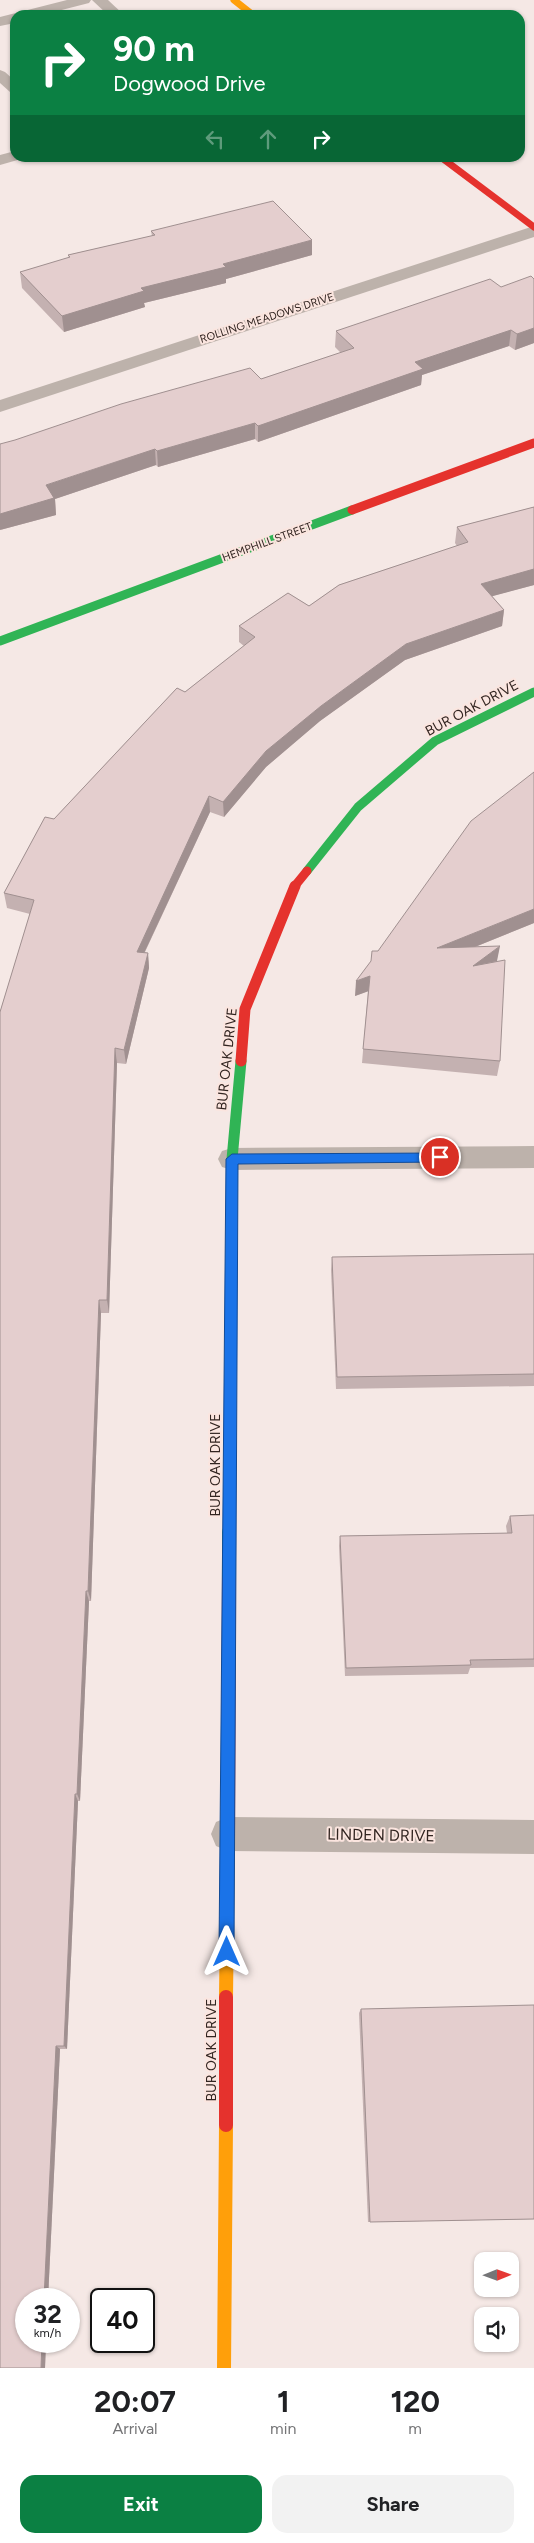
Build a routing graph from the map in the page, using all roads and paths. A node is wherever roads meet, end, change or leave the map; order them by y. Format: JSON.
{"nodes":[{"id":1,"x":84,"y":0,"type":"edge"},
{"id":2,"x":99,"y":0,"type":"edge"},
{"id":3,"x":234,"y":0,"type":"edge"},
{"id":4,"x":36,"y":10,"type":"edge"},
{"id":5,"x":112,"y":10,"type":"edge"},
{"id":6,"x":247,"y":10,"type":"edge"},
{"id":7,"x":0,"y":75,"type":"edge"},
{"id":8,"x":10,"y":84,"type":"edge"},
{"id":9,"x":447,"y":162,"type":"edge"},
{"id":10,"x":534,"y":229,"type":"edge"},
{"id":11,"x":0,"y":406,"type":"edge"},
{"id":12,"x":534,"y":442,"type":"edge"},
{"id":13,"x":0,"y":640,"type":"edge"},
{"id":14,"x":534,"y":692,"type":"edge"},
{"id":15,"x":534,"y":1156,"type":"edge"},
{"id":16,"x":232,"y":1159,"type":"junction"},
{"id":17,"x":228,"y":1834,"type":"junction"},
{"id":18,"x":534,"y":1836,"type":"edge"},
{"id":19,"x":224,"y":2368,"type":"edge"}],
"edges":[{"from":1,"to":4,"type":"street"},
{"from":2,"to":5,"type":"street"},
{"from":3,"to":6,"type":"street"},
{"from":7,"to":8,"type":"street"},
{"from":9,"to":10,"type":"street"},
{"from":10,"to":11,"type":"street","name":"ROLLING MEADOWS DRIVE"},
{"from":12,"to":13,"type":"street","name":"HEMPHILL STREET"},
{"from":14,"to":16,"type":"street","name":"BUR OAK DRIVE"},
{"from":15,"to":16,"type":"street"},
{"from":16,"to":17,"type":"street","name":"BUR OAK DRIVE"},
{"from":17,"to":18,"type":"street","name":"LINDEN DRIVE"},
{"from":17,"to":19,"type":"street","name":"BUR OAK DRIVE"}]}
